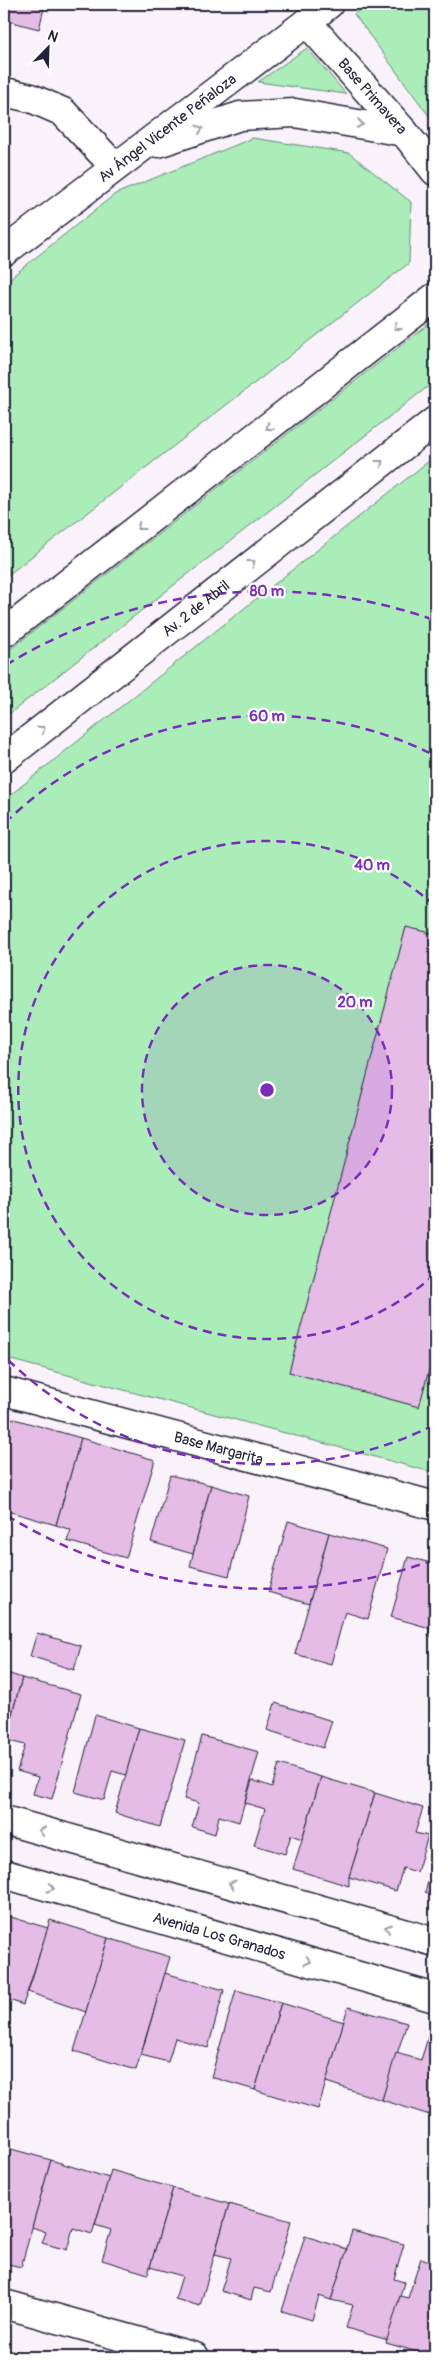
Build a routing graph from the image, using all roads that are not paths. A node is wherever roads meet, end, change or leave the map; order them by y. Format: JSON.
{"nodes":[{"id":1,"x":329,"y":4,"type":"edge"},
{"id":2,"x":307,"y":22,"type":"junction"},
{"id":3,"x":4,"y":92,"type":"edge"},
{"id":4,"x":404,"y":132,"type":"junction"},
{"id":5,"x":137,"y":149,"type":"junction"},
{"id":6,"x":114,"y":166,"type":"junction"},
{"id":7,"x":435,"y":171,"type":"edge"},
{"id":8,"x":4,"y":252,"type":"edge"},
{"id":9,"x":435,"y":297,"type":"edge"},
{"id":10,"x":435,"y":421,"type":"edge"},
{"id":11,"x":4,"y":633,"type":"edge"},
{"id":12,"x":4,"y":759,"type":"edge"},
{"id":13,"x":4,"y":1391,"type":"edge"},
{"id":14,"x":435,"y":1506,"type":"edge"},
{"id":15,"x":4,"y":1820,"type":"edge"},
{"id":16,"x":4,"y":1874,"type":"edge"},
{"id":17,"x":435,"y":1942,"type":"edge"},
{"id":18,"x":435,"y":1998,"type":"edge"},
{"id":19,"x":4,"y":2304,"type":"edge"},
{"id":20,"x":194,"y":2357,"type":"edge"}],
"edges":[{"from":1,"to":2,"type":"street","name":"Av Ángel Vicente Peñaloza"},
{"from":2,"to":4,"type":"street","name":"Base Primavera"},
{"from":2,"to":5,"type":"street","name":"Av Ángel Vicente Peñaloza"},
{"from":3,"to":6,"type":"street"},
{"from":5,"to":4,"type":"street","one_way":true},
{"from":4,"to":7,"type":"street","name":"Base Primavera"},
{"from":5,"to":6,"type":"street","name":"Av Ángel Vicente Peñaloza"},
{"from":6,"to":8,"type":"street","name":"Av Ángel Vicente Peñaloza"},
{"from":9,"to":11,"type":"street","one_way":true},
{"from":12,"to":10,"type":"street","name":"Av. 2 de Abril","one_way":true},
{"from":13,"to":14,"type":"street","name":"Base Margarita"},
{"from":17,"to":15,"type":"street","one_way":true},
{"from":16,"to":18,"type":"street","name":"Avenida Los Granados","one_way":true},
{"from":19,"to":20,"type":"street"}]}
